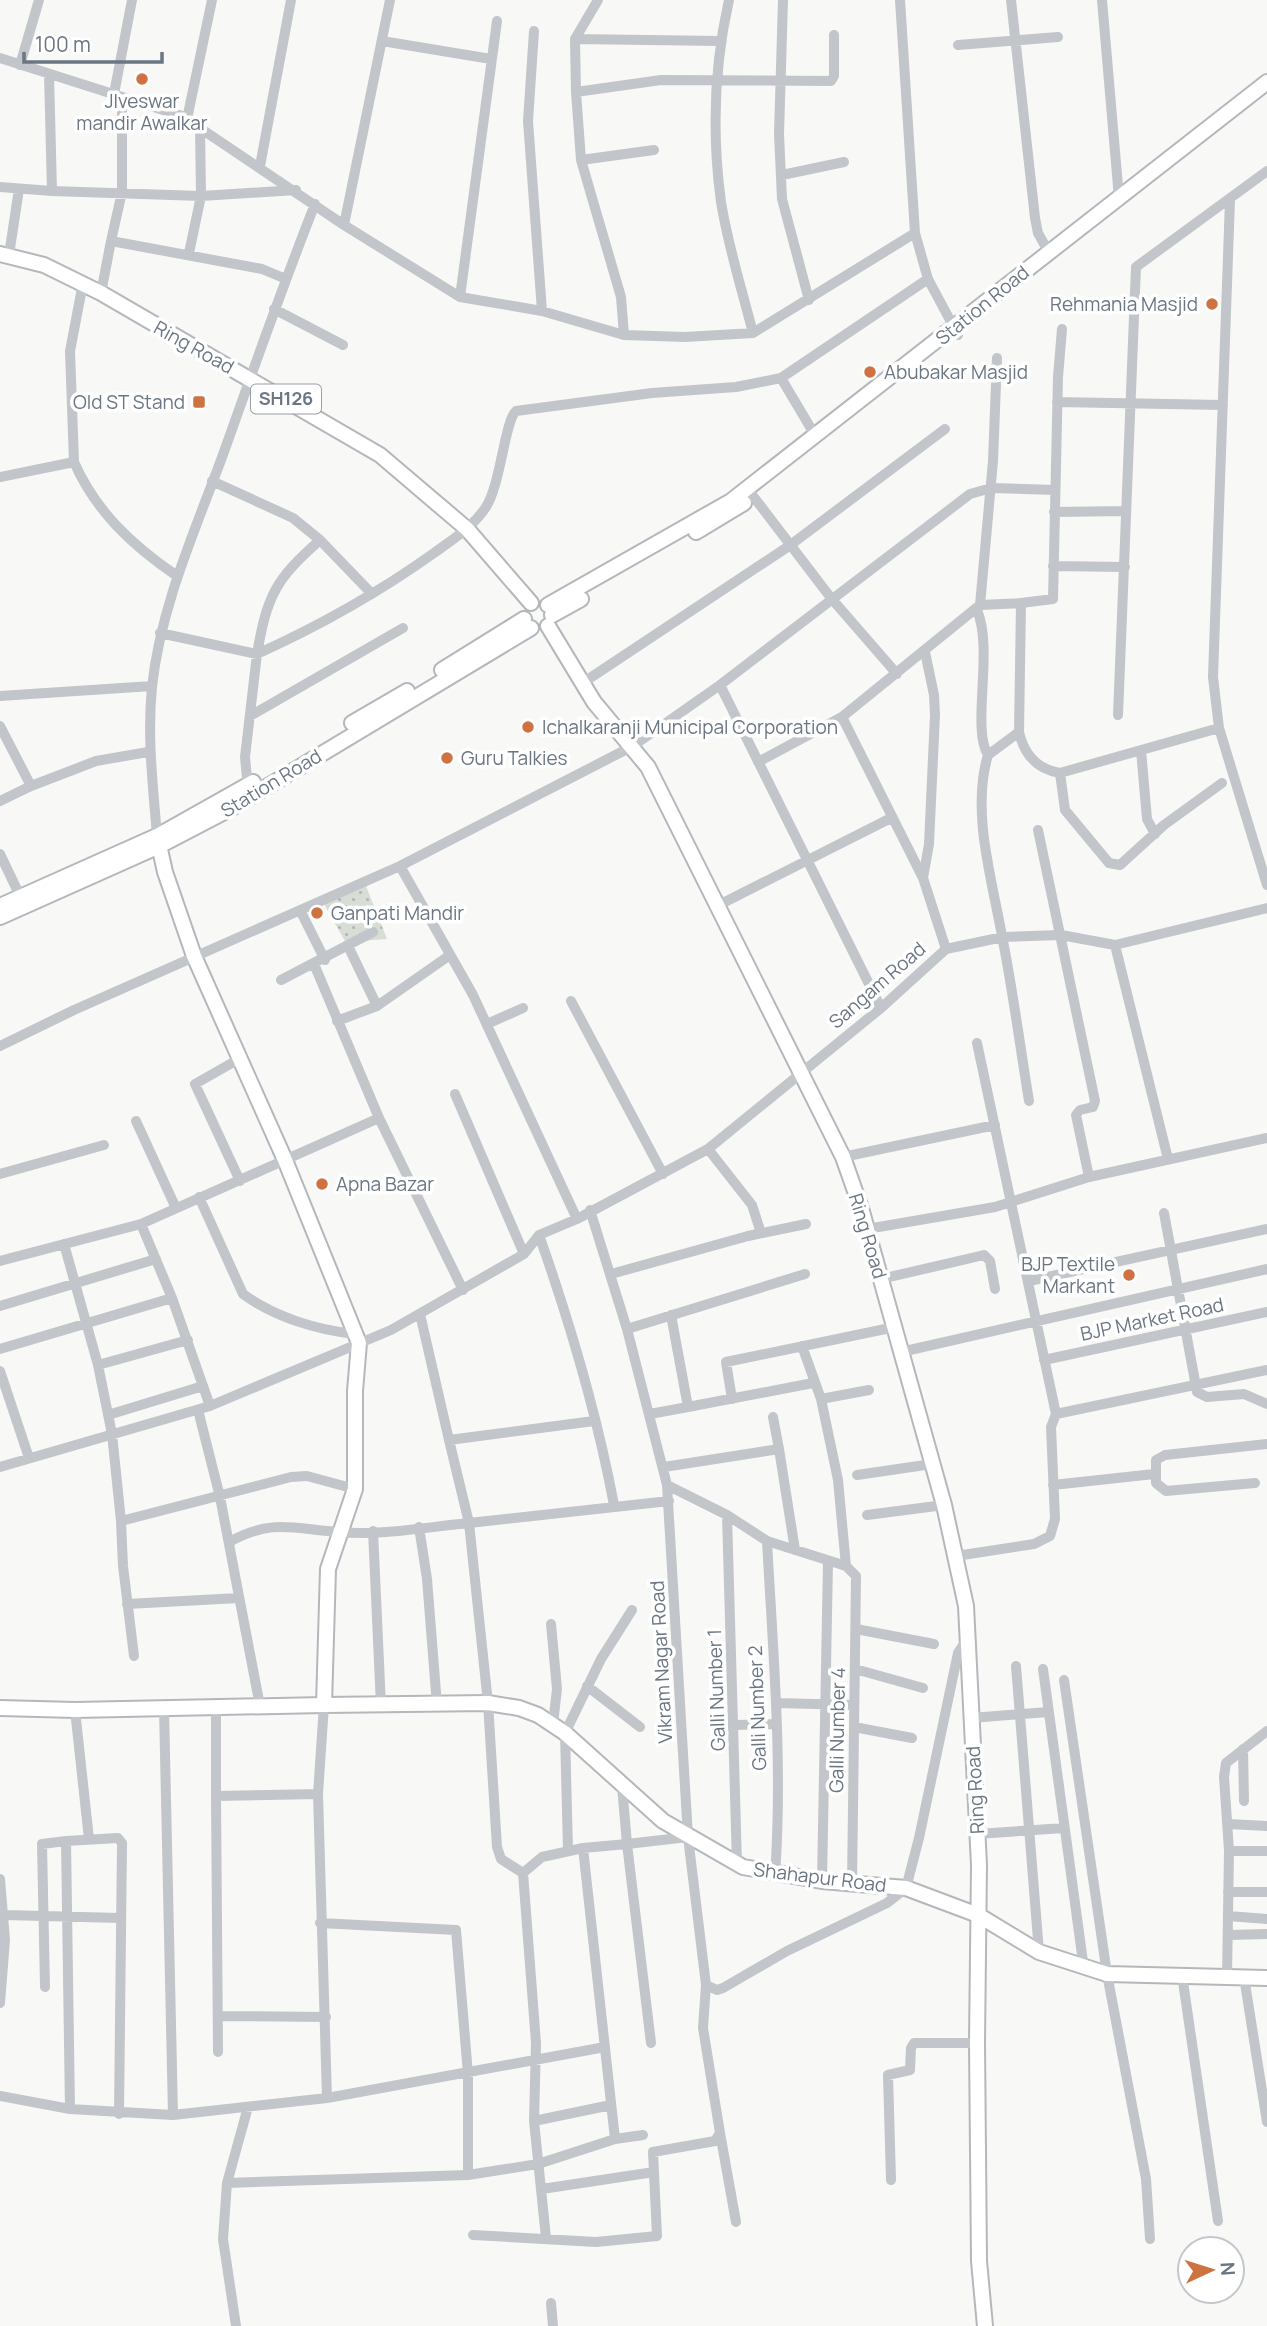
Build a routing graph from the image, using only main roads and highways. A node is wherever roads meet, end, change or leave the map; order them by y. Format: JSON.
{"nodes":[{"id":1,"x":1267,"y":82,"type":"edge"},
{"id":2,"x":1267,"y":90,"type":"edge"},
{"id":3,"x":5,"y":255,"type":"edge"},
{"id":4,"x":956,"y":332,"type":"junction"},
{"id":5,"x":531,"y":603,"type":"junction"},
{"id":6,"x":549,"y":615,"type":"junction"},
{"id":7,"x":527,"y":623,"type":"junction"},
{"id":8,"x":158,"y":841,"type":"junction"},
{"id":9,"x":0,"y":906,"type":"edge"},
{"id":10,"x":0,"y":918,"type":"edge"},
{"id":11,"x":324,"y":1705,"type":"junction"},
{"id":12,"x":0,"y":1708,"type":"edge"},
{"id":13,"x":978,"y":1915,"type":"junction"},
{"id":14,"x":1267,"y":1978,"type":"edge"},
{"id":15,"x":985,"y":2326,"type":"edge"}],
"edges":[{"from":1,"to":4,"type":"main road","name":"Station Road"},
{"from":2,"to":4,"type":"main road","name":"Station Road"},
{"from":3,"to":5,"type":"main road","name":"Ring Road","number":"SH126"},
{"from":4,"to":6,"type":"main road","name":"Station Road"},
{"from":4,"to":6,"type":"main road","name":"Station Road"},
{"from":5,"to":6,"type":"main road"},
{"from":5,"to":7,"type":"main road"},
{"from":6,"to":7,"type":"main road"},
{"from":6,"to":13,"type":"main road","name":"Ring Road"},
{"from":7,"to":8,"type":"main road","name":"Station Road"},
{"from":8,"to":9,"type":"main road","name":"Station Road"},
{"from":8,"to":10,"type":"main road","name":"Station Road"},
{"from":8,"to":11,"type":"main road"},
{"from":11,"to":12,"type":"main road","name":"Shahapur Road"},
{"from":11,"to":13,"type":"main road","name":"Shahapur Road"},
{"from":13,"to":14,"type":"main road","name":"Shahapur Road"},
{"from":13,"to":15,"type":"main road","name":"Ring Road"}]}
